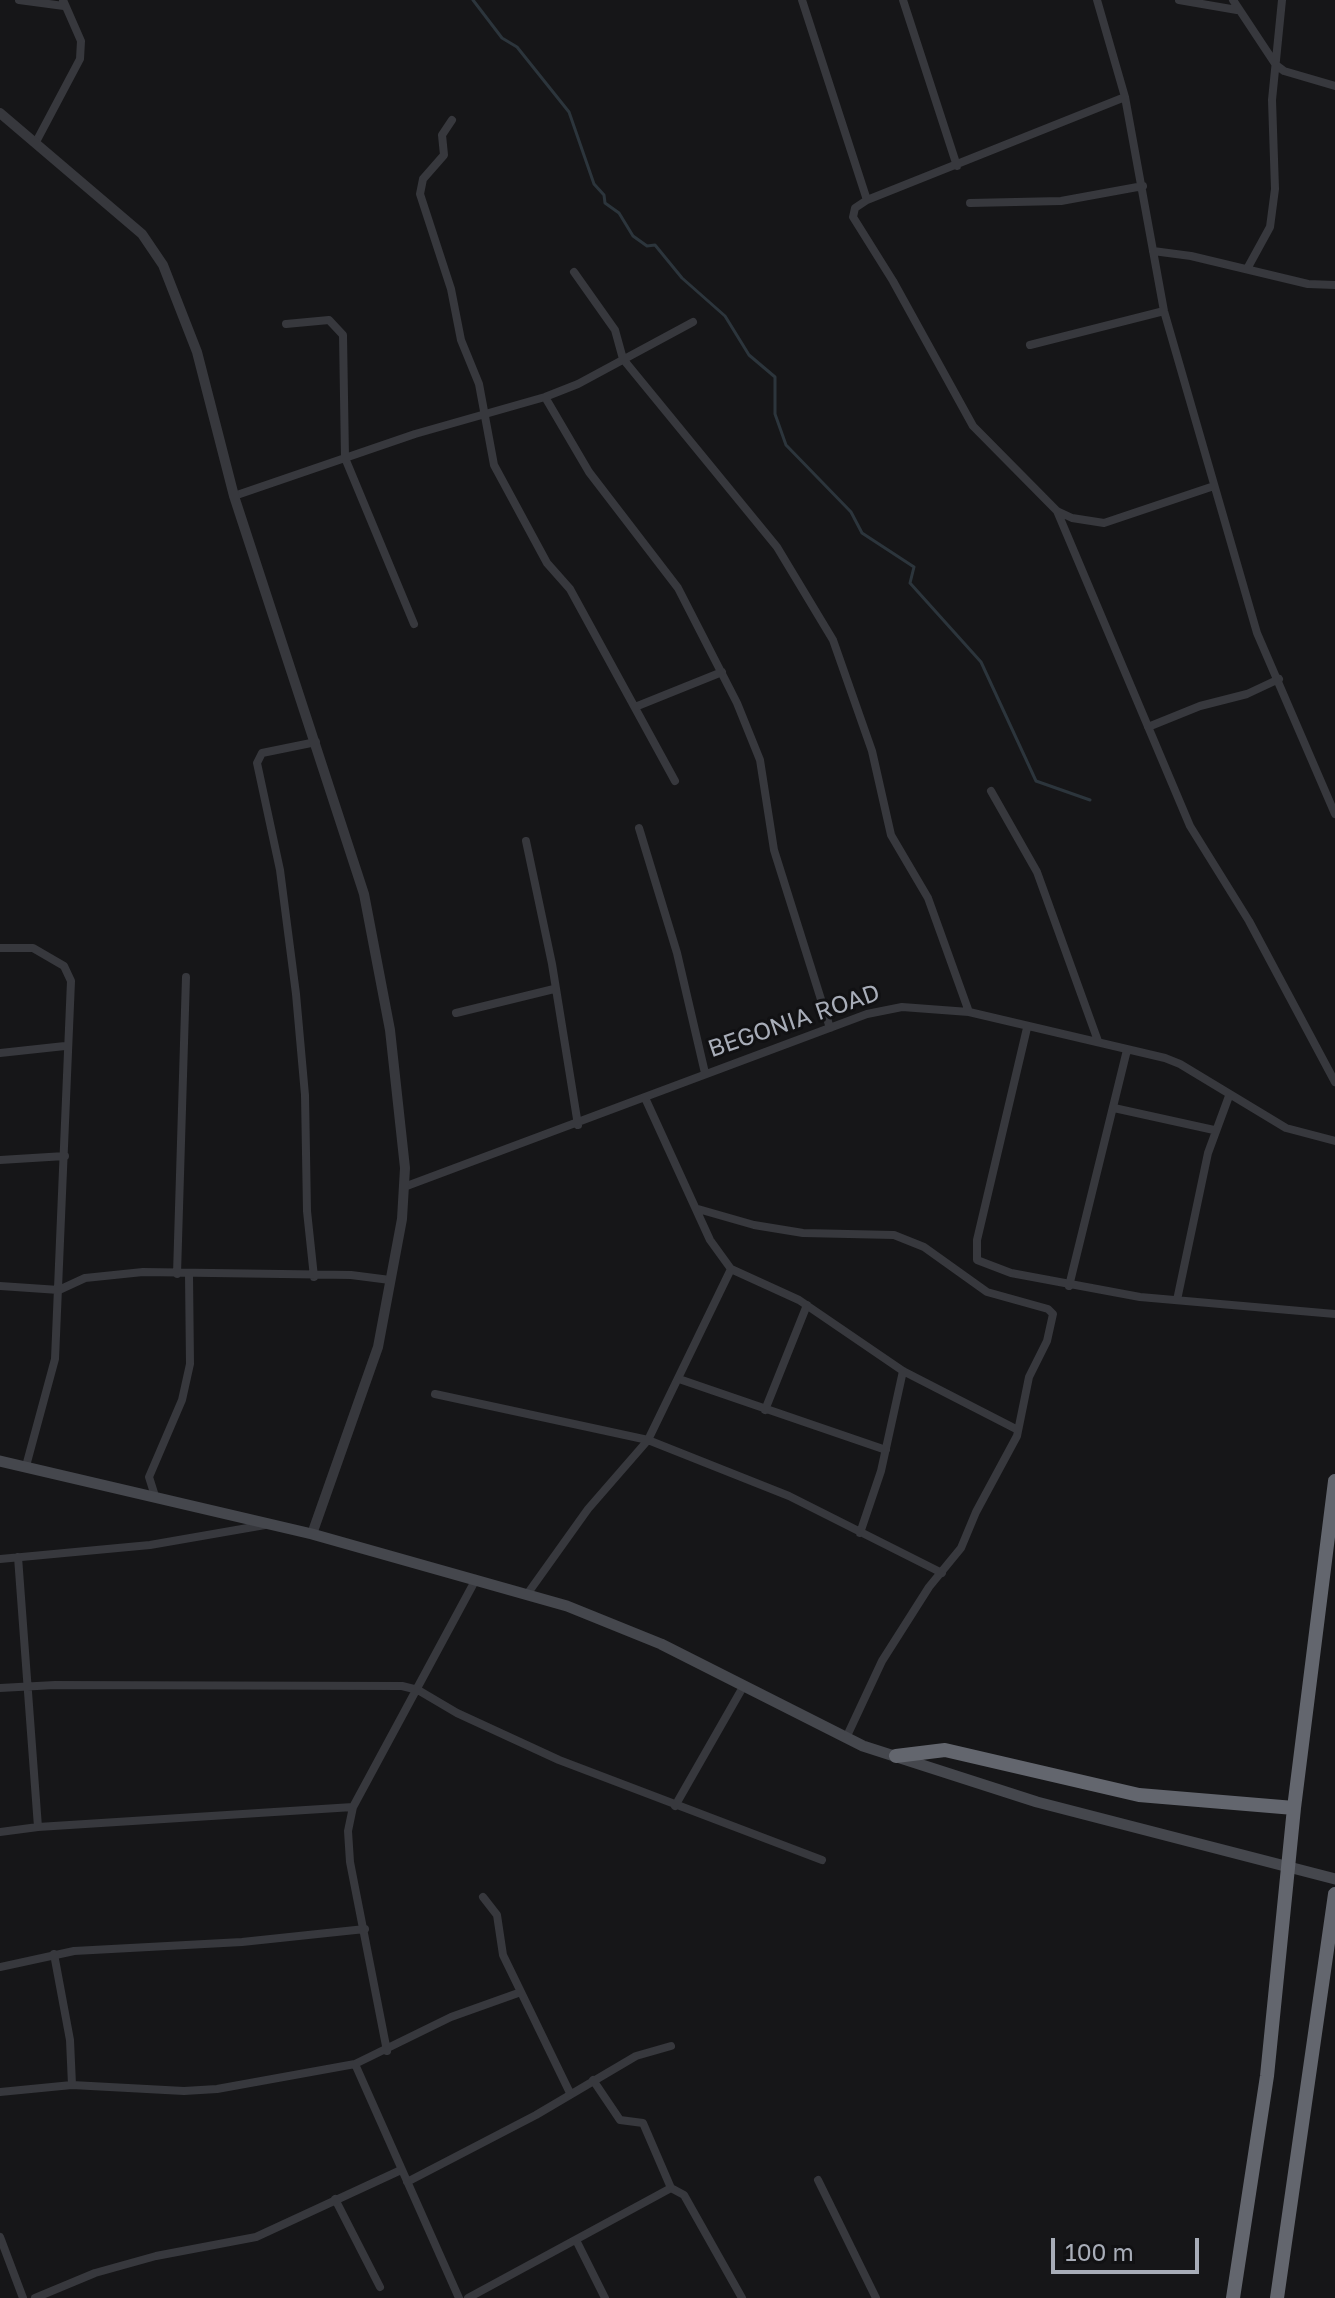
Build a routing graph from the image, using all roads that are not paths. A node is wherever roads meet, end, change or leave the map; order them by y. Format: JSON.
{"nodes":[{"id":1,"x":19,"y":0,"type":"edge"},
{"id":2,"x":802,"y":0,"type":"edge"},
{"id":3,"x":903,"y":0,"type":"edge"},
{"id":4,"x":1097,"y":0,"type":"edge"},
{"id":5,"x":1179,"y":0,"type":"edge"},
{"id":6,"x":1233,"y":0,"type":"edge"},
{"id":7,"x":1282,"y":0,"type":"edge"},
{"id":8,"x":64,"y":3,"type":"edge"},
{"id":9,"x":1237,"y":10,"type":"junction"},
{"id":10,"x":1276,"y":65,"type":"junction"},
{"id":11,"x":1335,"y":86,"type":"edge"},
{"id":12,"x":1125,"y":97,"type":"junction"},
{"id":13,"x":0,"y":113,"type":"edge"},
{"id":14,"x":452,"y":120,"type":"dead end"},
{"id":15,"x":36,"y":142,"type":"junction"},
{"id":16,"x":957,"y":166,"type":"junction"},
{"id":17,"x":1143,"y":186,"type":"junction"},
{"id":18,"x":867,"y":200,"type":"junction"},
{"id":19,"x":970,"y":203,"type":"dead end"},
{"id":20,"x":1153,"y":251,"type":"junction"},
{"id":21,"x":1247,"y":269,"type":"junction"},
{"id":22,"x":574,"y":272,"type":"dead end"},
{"id":23,"x":1335,"y":285,"type":"edge"},
{"id":24,"x":1164,"y":311,"type":"junction"},
{"id":25,"x":693,"y":322,"type":"dead end"},
{"id":26,"x":286,"y":324,"type":"dead end"},
{"id":27,"x":1030,"y":345,"type":"dead end"},
{"id":28,"x":623,"y":359,"type":"junction"},
{"id":29,"x":545,"y":397,"type":"junction"},
{"id":30,"x":485,"y":412,"type":"junction"},
{"id":31,"x":345,"y":458,"type":"junction"},
{"id":32,"x":1214,"y":486,"type":"junction"},
{"id":33,"x":234,"y":496,"type":"junction"},
{"id":34,"x":1057,"y":511,"type":"junction"},
{"id":35,"x":414,"y":624,"type":"dead end"},
{"id":36,"x":722,"y":672,"type":"junction"},
{"id":37,"x":1279,"y":679,"type":"junction"},
{"id":38,"x":635,"y":707,"type":"junction"},
{"id":39,"x":1148,"y":727,"type":"junction"},
{"id":40,"x":316,"y":742,"type":"junction"},
{"id":41,"x":675,"y":781,"type":"dead end"},
{"id":42,"x":991,"y":791,"type":"dead end"},
{"id":43,"x":1335,"y":814,"type":"edge"},
{"id":44,"x":639,"y":828,"type":"dead end"},
{"id":45,"x":526,"y":841,"type":"dead end"},
{"id":46,"x":0,"y":948,"type":"edge"},
{"id":47,"x":186,"y":977,"type":"dead end"},
{"id":48,"x":554,"y":989,"type":"junction"},
{"id":49,"x":969,"y":1012,"type":"junction"},
{"id":50,"x":456,"y":1013,"type":"dead end"},
{"id":51,"x":830,"y":1028,"type":"junction"},
{"id":52,"x":1027,"y":1028,"type":"junction"},
{"id":53,"x":1098,"y":1041,"type":"junction"},
{"id":54,"x":65,"y":1046,"type":"junction"},
{"id":55,"x":1127,"y":1050,"type":"junction"},
{"id":56,"x":0,"y":1053,"type":"edge"},
{"id":57,"x":705,"y":1073,"type":"junction"},
{"id":58,"x":1335,"y":1082,"type":"edge"},
{"id":59,"x":1229,"y":1096,"type":"junction"},
{"id":60,"x":646,"y":1100,"type":"junction"},
{"id":61,"x":1114,"y":1108,"type":"junction"},
{"id":62,"x":578,"y":1125,"type":"junction"},
{"id":63,"x":1214,"y":1130,"type":"junction"},
{"id":64,"x":1335,"y":1141,"type":"edge"},
{"id":65,"x":65,"y":1156,"type":"junction"},
{"id":66,"x":0,"y":1160,"type":"edge"},
{"id":67,"x":404,"y":1187,"type":"junction"},
{"id":68,"x":698,"y":1209,"type":"junction"},
{"id":69,"x":731,"y":1269,"type":"junction"},
{"id":70,"x":177,"y":1274,"type":"junction"},
{"id":71,"x":189,"y":1275,"type":"junction"},
{"id":72,"x":314,"y":1277,"type":"junction"},
{"id":73,"x":390,"y":1280,"type":"junction"},
{"id":74,"x":0,"y":1286,"type":"edge"},
{"id":75,"x":1069,"y":1286,"type":"junction"},
{"id":76,"x":59,"y":1290,"type":"junction"},
{"id":77,"x":1177,"y":1300,"type":"junction"},
{"id":78,"x":807,"y":1305,"type":"junction"},
{"id":79,"x":1335,"y":1314,"type":"edge"},
{"id":80,"x":903,"y":1371,"type":"junction"},
{"id":81,"x":679,"y":1379,"type":"junction"},
{"id":82,"x":435,"y":1394,"type":"dead end"},
{"id":83,"x":765,"y":1410,"type":"junction"},
{"id":84,"x":1016,"y":1429,"type":"junction"},
{"id":85,"x":648,"y":1440,"type":"junction"},
{"id":86,"x":886,"y":1450,"type":"junction"},
{"id":87,"x":0,"y":1461,"type":"edge"},
{"id":88,"x":26,"y":1466,"type":"junction"},
{"id":89,"x":1335,"y":1481,"type":"edge"},
{"id":90,"x":155,"y":1496,"type":"junction"},
{"id":91,"x":271,"y":1524,"type":"junction"},
{"id":92,"x":860,"y":1533,"type":"junction"},
{"id":93,"x":312,"y":1534,"type":"junction"},
{"id":94,"x":18,"y":1557,"type":"junction"},
{"id":95,"x":0,"y":1559,"type":"edge"},
{"id":96,"x":942,"y":1573,"type":"junction"},
{"id":97,"x":477,"y":1578,"type":"junction"},
{"id":98,"x":528,"y":1593,"type":"junction"},
{"id":99,"x":29,"y":1687,"type":"junction"},
{"id":100,"x":743,"y":1687,"type":"junction"},
{"id":101,"x":0,"y":1688,"type":"edge"},
{"id":102,"x":418,"y":1690,"type":"junction"},
{"id":103,"x":846,"y":1738,"type":"junction"},
{"id":104,"x":896,"y":1756,"type":"junction"},
{"id":105,"x":675,"y":1806,"type":"junction"},
{"id":106,"x":353,"y":1807,"type":"junction"},
{"id":107,"x":1294,"y":1808,"type":"junction"},
{"id":108,"x":38,"y":1827,"type":"junction"},
{"id":109,"x":0,"y":1832,"type":"edge"},
{"id":110,"x":822,"y":1860,"type":"dead end"},
{"id":111,"x":1335,"y":1879,"type":"edge"},
{"id":112,"x":1335,"y":1894,"type":"edge"},
{"id":113,"x":483,"y":1897,"type":"dead end"},
{"id":114,"x":365,"y":1929,"type":"junction"},
{"id":115,"x":54,"y":1954,"type":"junction"},
{"id":116,"x":0,"y":1967,"type":"edge"},
{"id":117,"x":521,"y":1992,"type":"junction"},
{"id":118,"x":671,"y":2046,"type":"dead end"},
{"id":119,"x":387,"y":2051,"type":"junction"},
{"id":120,"x":355,"y":2064,"type":"junction"},
{"id":121,"x":593,"y":2080,"type":"junction"},
{"id":122,"x":72,"y":2085,"type":"junction"},
{"id":123,"x":0,"y":2092,"type":"edge"},
{"id":124,"x":570,"y":2093,"type":"junction"},
{"id":125,"x":401,"y":2170,"type":"junction"},
{"id":126,"x":818,"y":2180,"type":"dead end"},
{"id":127,"x":407,"y":2182,"type":"junction"},
{"id":128,"x":671,"y":2188,"type":"junction"},
{"id":129,"x":335,"y":2199,"type":"junction"},
{"id":130,"x":0,"y":2237,"type":"edge"},
{"id":131,"x":577,"y":2242,"type":"junction"},
{"id":132,"x":380,"y":2287,"type":"dead end"},
{"id":133,"x":23,"y":2298,"type":"edge"},
{"id":134,"x":35,"y":2298,"type":"edge"},
{"id":135,"x":459,"y":2298,"type":"edge"},
{"id":136,"x":468,"y":2298,"type":"edge"},
{"id":137,"x":605,"y":2298,"type":"edge"},
{"id":138,"x":742,"y":2298,"type":"edge"},
{"id":139,"x":876,"y":2298,"type":"edge"},
{"id":140,"x":1233,"y":2298,"type":"edge"},
{"id":141,"x":1277,"y":2298,"type":"edge"}],
"edges":[{"from":1,"to":8,"type":"street"},
{"from":2,"to":18,"type":"street"},
{"from":3,"to":16,"type":"street"},
{"from":4,"to":12,"type":"street"},
{"from":5,"to":9,"type":"street"},
{"from":6,"to":9,"type":"street"},
{"from":7,"to":10,"type":"street"},
{"from":8,"to":15,"type":"street"},
{"from":9,"to":10,"type":"street"},
{"from":10,"to":11,"type":"street"},
{"from":10,"to":21,"type":"street"},
{"from":12,"to":16,"type":"street"},
{"from":12,"to":17,"type":"street"},
{"from":13,"to":15,"type":"street"},
{"from":14,"to":30,"type":"street"},
{"from":15,"to":33,"type":"street"},
{"from":16,"to":18,"type":"street"},
{"from":17,"to":19,"type":"street"},
{"from":17,"to":20,"type":"street"},
{"from":18,"to":34,"type":"street"},
{"from":20,"to":21,"type":"street"},
{"from":20,"to":24,"type":"street"},
{"from":21,"to":23,"type":"street"},
{"from":22,"to":28,"type":"street"},
{"from":24,"to":27,"type":"street"},
{"from":24,"to":32,"type":"street"},
{"from":25,"to":28,"type":"street"},
{"from":26,"to":31,"type":"street"},
{"from":28,"to":29,"type":"street"},
{"from":28,"to":49,"type":"street"},
{"from":29,"to":30,"type":"street"},
{"from":29,"to":36,"type":"street"},
{"from":30,"to":31,"type":"street"},
{"from":30,"to":38,"type":"street"},
{"from":31,"to":33,"type":"street"},
{"from":31,"to":35,"type":"street"},
{"from":32,"to":34,"type":"street"},
{"from":32,"to":37,"type":"street"},
{"from":33,"to":40,"type":"street"},
{"from":34,"to":39,"type":"street"},
{"from":36,"to":38,"type":"street"},
{"from":36,"to":51,"type":"street"},
{"from":37,"to":39,"type":"street"},
{"from":37,"to":43,"type":"street"},
{"from":38,"to":41,"type":"street"},
{"from":39,"to":58,"type":"street"},
{"from":40,"to":67,"type":"street"},
{"from":40,"to":72,"type":"street"},
{"from":42,"to":53,"type":"street"},
{"from":44,"to":57,"type":"street"},
{"from":45,"to":48,"type":"street"},
{"from":46,"to":54,"type":"street"},
{"from":47,"to":70,"type":"street"},
{"from":48,"to":50,"type":"street"},
{"from":48,"to":62,"type":"street"},
{"from":49,"to":51,"type":"street","name":"BEGONIA ROAD"},
{"from":49,"to":52,"type":"street","name":"BEGONIA ROAD"},
{"from":51,"to":57,"type":"street","name":"BEGONIA ROAD"},
{"from":52,"to":53,"type":"street","name":"BEGONIA ROAD"},
{"from":52,"to":75,"type":"street"},
{"from":53,"to":55,"type":"street","name":"BEGONIA ROAD"},
{"from":54,"to":56,"type":"street"},
{"from":54,"to":65,"type":"street"},
{"from":55,"to":59,"type":"street","name":"BEGONIA ROAD"},
{"from":55,"to":61,"type":"street"},
{"from":57,"to":60,"type":"street","name":"BEGONIA ROAD"},
{"from":59,"to":63,"type":"street"},
{"from":59,"to":64,"type":"street","name":"BEGONIA ROAD"},
{"from":60,"to":62,"type":"street","name":"BEGONIA ROAD"},
{"from":60,"to":68,"type":"street"},
{"from":61,"to":63,"type":"street"},
{"from":61,"to":75,"type":"street"},
{"from":62,"to":67,"type":"street","name":"BEGONIA ROAD"},
{"from":63,"to":77,"type":"street"},
{"from":65,"to":66,"type":"street"},
{"from":65,"to":76,"type":"street"},
{"from":67,"to":73,"type":"street"},
{"from":68,"to":69,"type":"street"},
{"from":68,"to":84,"type":"street"},
{"from":69,"to":78,"type":"street"},
{"from":69,"to":81,"type":"street"},
{"from":70,"to":71,"type":"street"},
{"from":70,"to":76,"type":"street"},
{"from":71,"to":72,"type":"street"},
{"from":71,"to":90,"type":"street"},
{"from":72,"to":73,"type":"street"},
{"from":73,"to":93,"type":"street"},
{"from":74,"to":76,"type":"street"},
{"from":75,"to":77,"type":"street"},
{"from":76,"to":88,"type":"street"},
{"from":77,"to":79,"type":"street"},
{"from":78,"to":80,"type":"street"},
{"from":78,"to":83,"type":"street"},
{"from":80,"to":84,"type":"street"},
{"from":80,"to":86,"type":"street"},
{"from":81,"to":83,"type":"street"},
{"from":81,"to":85,"type":"street"},
{"from":82,"to":85,"type":"street"},
{"from":83,"to":86,"type":"street"},
{"from":84,"to":96,"type":"street"},
{"from":85,"to":92,"type":"street"},
{"from":85,"to":98,"type":"street"},
{"from":86,"to":92,"type":"street"},
{"from":87,"to":88,"type":"main road"},
{"from":88,"to":90,"type":"main road"},
{"from":89,"to":107,"type":"highway"},
{"from":90,"to":91,"type":"main road"},
{"from":91,"to":93,"type":"main road"},
{"from":91,"to":94,"type":"street"},
{"from":92,"to":96,"type":"street"},
{"from":93,"to":97,"type":"main road"},
{"from":94,"to":95,"type":"street"},
{"from":94,"to":99,"type":"street"},
{"from":96,"to":103,"type":"street"},
{"from":97,"to":98,"type":"main road"},
{"from":97,"to":102,"type":"street"},
{"from":98,"to":100,"type":"main road"},
{"from":99,"to":101,"type":"street"},
{"from":99,"to":102,"type":"street"},
{"from":99,"to":108,"type":"street"},
{"from":100,"to":103,"type":"main road"},
{"from":100,"to":105,"type":"street"},
{"from":102,"to":105,"type":"street"},
{"from":102,"to":106,"type":"street"},
{"from":103,"to":104,"type":"main road"},
{"from":104,"to":107,"type":"highway"},
{"from":104,"to":111,"type":"main road"},
{"from":105,"to":110,"type":"street"},
{"from":106,"to":108,"type":"street"},
{"from":106,"to":114,"type":"street"},
{"from":107,"to":140,"type":"highway"},
{"from":108,"to":109,"type":"street"},
{"from":112,"to":141,"type":"highway"},
{"from":113,"to":117,"type":"street"},
{"from":114,"to":115,"type":"street"},
{"from":114,"to":119,"type":"street"},
{"from":115,"to":116,"type":"street"},
{"from":115,"to":122,"type":"street"},
{"from":117,"to":119,"type":"street"},
{"from":117,"to":124,"type":"street"},
{"from":118,"to":121,"type":"street"},
{"from":119,"to":120,"type":"street"},
{"from":120,"to":122,"type":"street"},
{"from":120,"to":125,"type":"street"},
{"from":121,"to":124,"type":"street"},
{"from":121,"to":128,"type":"street"},
{"from":122,"to":123,"type":"street"},
{"from":124,"to":127,"type":"street"},
{"from":125,"to":127,"type":"street"},
{"from":125,"to":129,"type":"street"},
{"from":126,"to":139,"type":"street"},
{"from":127,"to":135,"type":"street"},
{"from":128,"to":131,"type":"street"},
{"from":128,"to":138,"type":"street"},
{"from":129,"to":132,"type":"street"},
{"from":129,"to":134,"type":"street"},
{"from":130,"to":133,"type":"street"},
{"from":131,"to":136,"type":"street"},
{"from":131,"to":137,"type":"street"}]}
